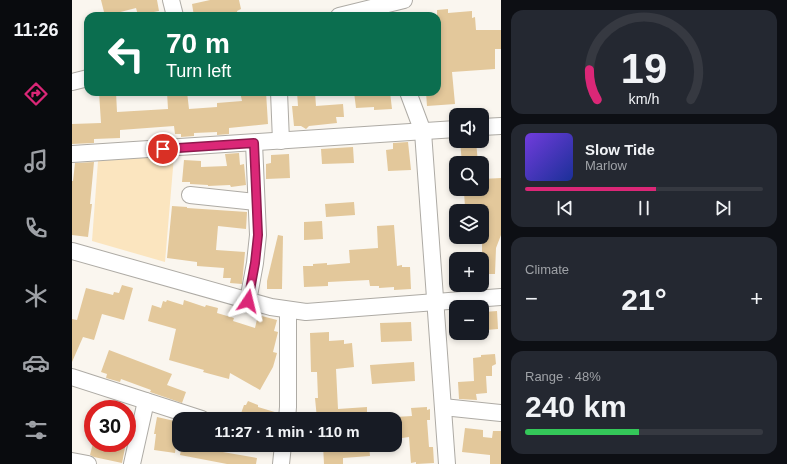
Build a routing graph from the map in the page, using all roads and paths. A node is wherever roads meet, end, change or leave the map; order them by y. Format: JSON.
{"nodes":[{"id":1,"x":171,"y":0,"type":"edge"},
{"id":2,"x":404,"y":0,"type":"edge"},
{"id":3,"x":376,"y":8,"type":"edge"},
{"id":4,"x":174,"y":12,"type":"edge"},
{"id":5,"x":358,"y":12,"type":"edge"},
{"id":6,"x":84,"y":79,"type":"edge"},
{"id":7,"x":72,"y":82,"type":"edge"},
{"id":8,"x":279,"y":96,"type":"edge"},
{"id":9,"x":410,"y":96,"type":"edge"},
{"id":10,"x":501,"y":126,"type":"edge"},
{"id":11,"x":489,"y":127,"type":"edge"},
{"id":12,"x":449,"y":130,"type":"edge"},
{"id":13,"x":423,"y":132,"type":"junction"},
{"id":14,"x":281,"y":141,"type":"junction"},
{"id":15,"x":254,"y":143,"type":"junction"},
{"id":16,"x":72,"y":154,"type":"edge"},
{"id":17,"x":190,"y":195,"type":"dead end"},
{"id":18,"x":256,"y":202,"type":"junction"},
{"id":19,"x":72,"y":251,"type":"edge"},
{"id":20,"x":501,"y":297,"type":"edge"},
{"id":21,"x":248,"y":301,"type":"junction"},
{"id":22,"x":435,"y":302,"type":"junction"},
{"id":23,"x":288,"y":310,"type":"junction"},
{"id":24,"x":72,"y":377,"type":"edge"},
{"id":25,"x":146,"y":401,"type":"junction"},
{"id":26,"x":443,"y":408,"type":"junction"},
{"id":27,"x":180,"y":412,"type":"edge"},
{"id":28,"x":288,"y":412,"type":"edge"},
{"id":29,"x":501,"y":413,"type":"edge"},
{"id":30,"x":282,"y":452,"type":"edge"},
{"id":31,"x":72,"y":461,"type":"edge"},
{"id":32,"x":88,"y":464,"type":"edge"},
{"id":33,"x":132,"y":464,"type":"edge"},
{"id":34,"x":281,"y":464,"type":"edge"},
{"id":35,"x":447,"y":464,"type":"edge"}],
"edges":[{"from":1,"to":4,"type":"street"},
{"from":2,"to":3,"type":"street"},
{"from":3,"to":5,"type":"street"},
{"from":6,"to":7,"type":"street"},
{"from":8,"to":14,"type":"street"},
{"from":9,"to":13,"type":"street"},
{"from":10,"to":11,"type":"street"},
{"from":12,"to":13,"type":"street"},
{"from":13,"to":14,"type":"street"},
{"from":13,"to":22,"type":"street"},
{"from":14,"to":15,"type":"street"},
{"from":15,"to":16,"type":"street"},
{"from":15,"to":18,"type":"street"},
{"from":17,"to":18,"type":"street"},
{"from":18,"to":21,"type":"street"},
{"from":19,"to":21,"type":"street"},
{"from":20,"to":22,"type":"street"},
{"from":21,"to":23,"type":"street"},
{"from":22,"to":23,"type":"street"},
{"from":22,"to":26,"type":"street"},
{"from":23,"to":28,"type":"street"},
{"from":24,"to":25,"type":"street"},
{"from":25,"to":27,"type":"street"},
{"from":25,"to":33,"type":"street"},
{"from":26,"to":29,"type":"street"},
{"from":26,"to":35,"type":"street"},
{"from":30,"to":34,"type":"street"},
{"from":31,"to":32,"type":"street"}]}
